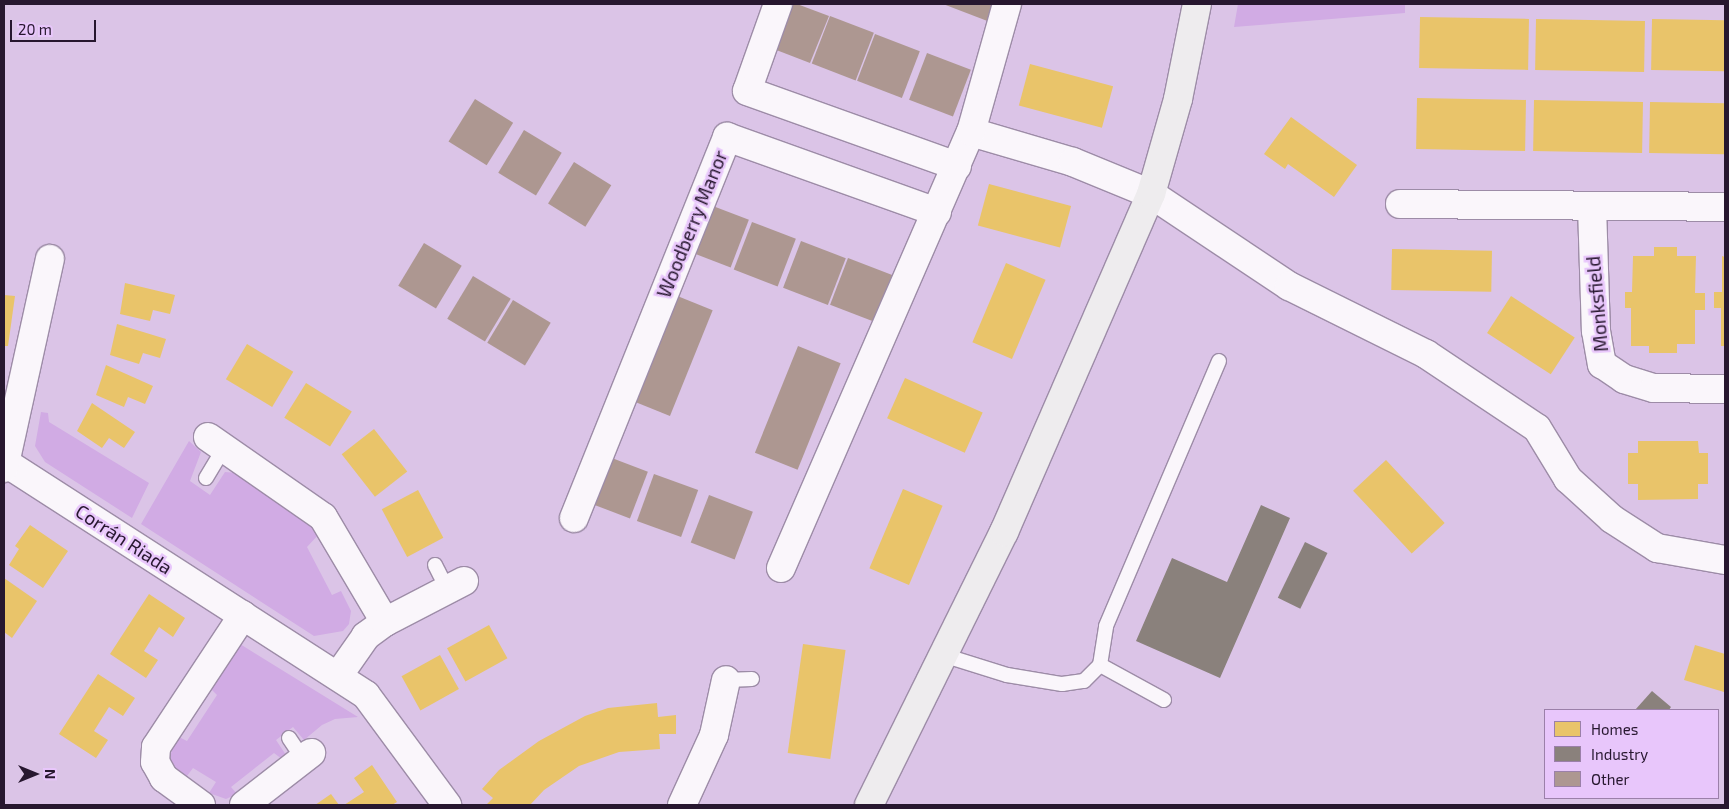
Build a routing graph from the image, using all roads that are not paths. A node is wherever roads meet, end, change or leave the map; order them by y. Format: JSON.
{"nodes":[{"id":1,"x":778,"y":4,"type":"edge"},
{"id":2,"x":1007,"y":4,"type":"edge"},
{"id":3,"x":1197,"y":4,"type":"edge"},
{"id":4,"x":971,"y":132,"type":"junction"},
{"id":5,"x":957,"y":166,"type":"junction"},
{"id":6,"x":1151,"y":194,"type":"junction"},
{"id":7,"x":1400,"y":204,"type":"dead end"},
{"id":8,"x":1592,"y":206,"type":"junction"},
{"id":9,"x":1725,"y":207,"type":"edge"},
{"id":10,"x":937,"y":212,"type":"junction"},
{"id":11,"x":50,"y":259,"type":"dead end"},
{"id":12,"x":1219,"y":362,"type":"dead end"},
{"id":13,"x":1725,"y":389,"type":"edge"},
{"id":14,"x":12,"y":399,"type":"edge"},
{"id":15,"x":216,"y":442,"type":"joint"},
{"id":16,"x":5,"y":466,"type":"edge"},
{"id":17,"x":206,"y":478,"type":"dead end"},
{"id":18,"x":574,"y":518,"type":"dead end"},
{"id":19,"x":1725,"y":560,"type":"edge"},
{"id":20,"x":434,"y":565,"type":"dead end"},
{"id":21,"x":781,"y":568,"type":"dead end"},
{"id":22,"x":456,"y":585,"type":"joint"},
{"id":23,"x":243,"y":615,"type":"junction"},
{"id":24,"x":385,"y":622,"type":"junction"},
{"id":25,"x":943,"y":655,"type":"junction"},
{"id":26,"x":1100,"y":665,"type":"junction"},
{"id":27,"x":338,"y":676,"type":"junction"},
{"id":28,"x":739,"y":680,"type":"dead end"},
{"id":29,"x":1164,"y":700,"type":"dead end"},
{"id":30,"x":301,"y":750,"type":"dead end"},
{"id":31,"x":201,"y":805,"type":"edge"},
{"id":32,"x":244,"y":805,"type":"edge"},
{"id":33,"x":447,"y":805,"type":"edge"},
{"id":34,"x":682,"y":805,"type":"edge"},
{"id":35,"x":868,"y":805,"type":"edge"}],
"edges":[{"from":1,"to":5,"type":"street"},
{"from":2,"to":4,"type":"street"},
{"from":3,"to":6,"type":"main road"},
{"from":4,"to":5,"type":"street"},
{"from":4,"to":6,"type":"street"},
{"from":5,"to":10,"type":"street"},
{"from":6,"to":19,"type":"street"},
{"from":6,"to":25,"type":"main road"},
{"from":7,"to":8,"type":"street"},
{"from":8,"to":9,"type":"street"},
{"from":8,"to":13,"type":"street","name":"Monksfield"},
{"from":10,"to":18,"type":"street","name":"Woodberry Manor"},
{"from":10,"to":21,"type":"street"},
{"from":11,"to":14,"type":"street","name":"Corrán Riada"},
{"from":12,"to":26,"type":"lane"},
{"from":14,"to":16,"type":"street","name":"Corrán Riada"},
{"from":15,"to":17,"type":"lane"},
{"from":15,"to":24,"type":"street"},
{"from":16,"to":23,"type":"street","name":"Corrán Riada"},
{"from":20,"to":22,"type":"lane"},
{"from":22,"to":24,"type":"street"},
{"from":23,"to":27,"type":"street","name":"Corrán Riada"},
{"from":23,"to":31,"type":"street"},
{"from":24,"to":27,"type":"street"},
{"from":25,"to":26,"type":"lane"},
{"from":25,"to":35,"type":"main road"},
{"from":26,"to":29,"type":"lane"},
{"from":27,"to":33,"type":"street","name":"Corrán Riada"},
{"from":28,"to":34,"type":"street"},
{"from":30,"to":32,"type":"street"}]}
